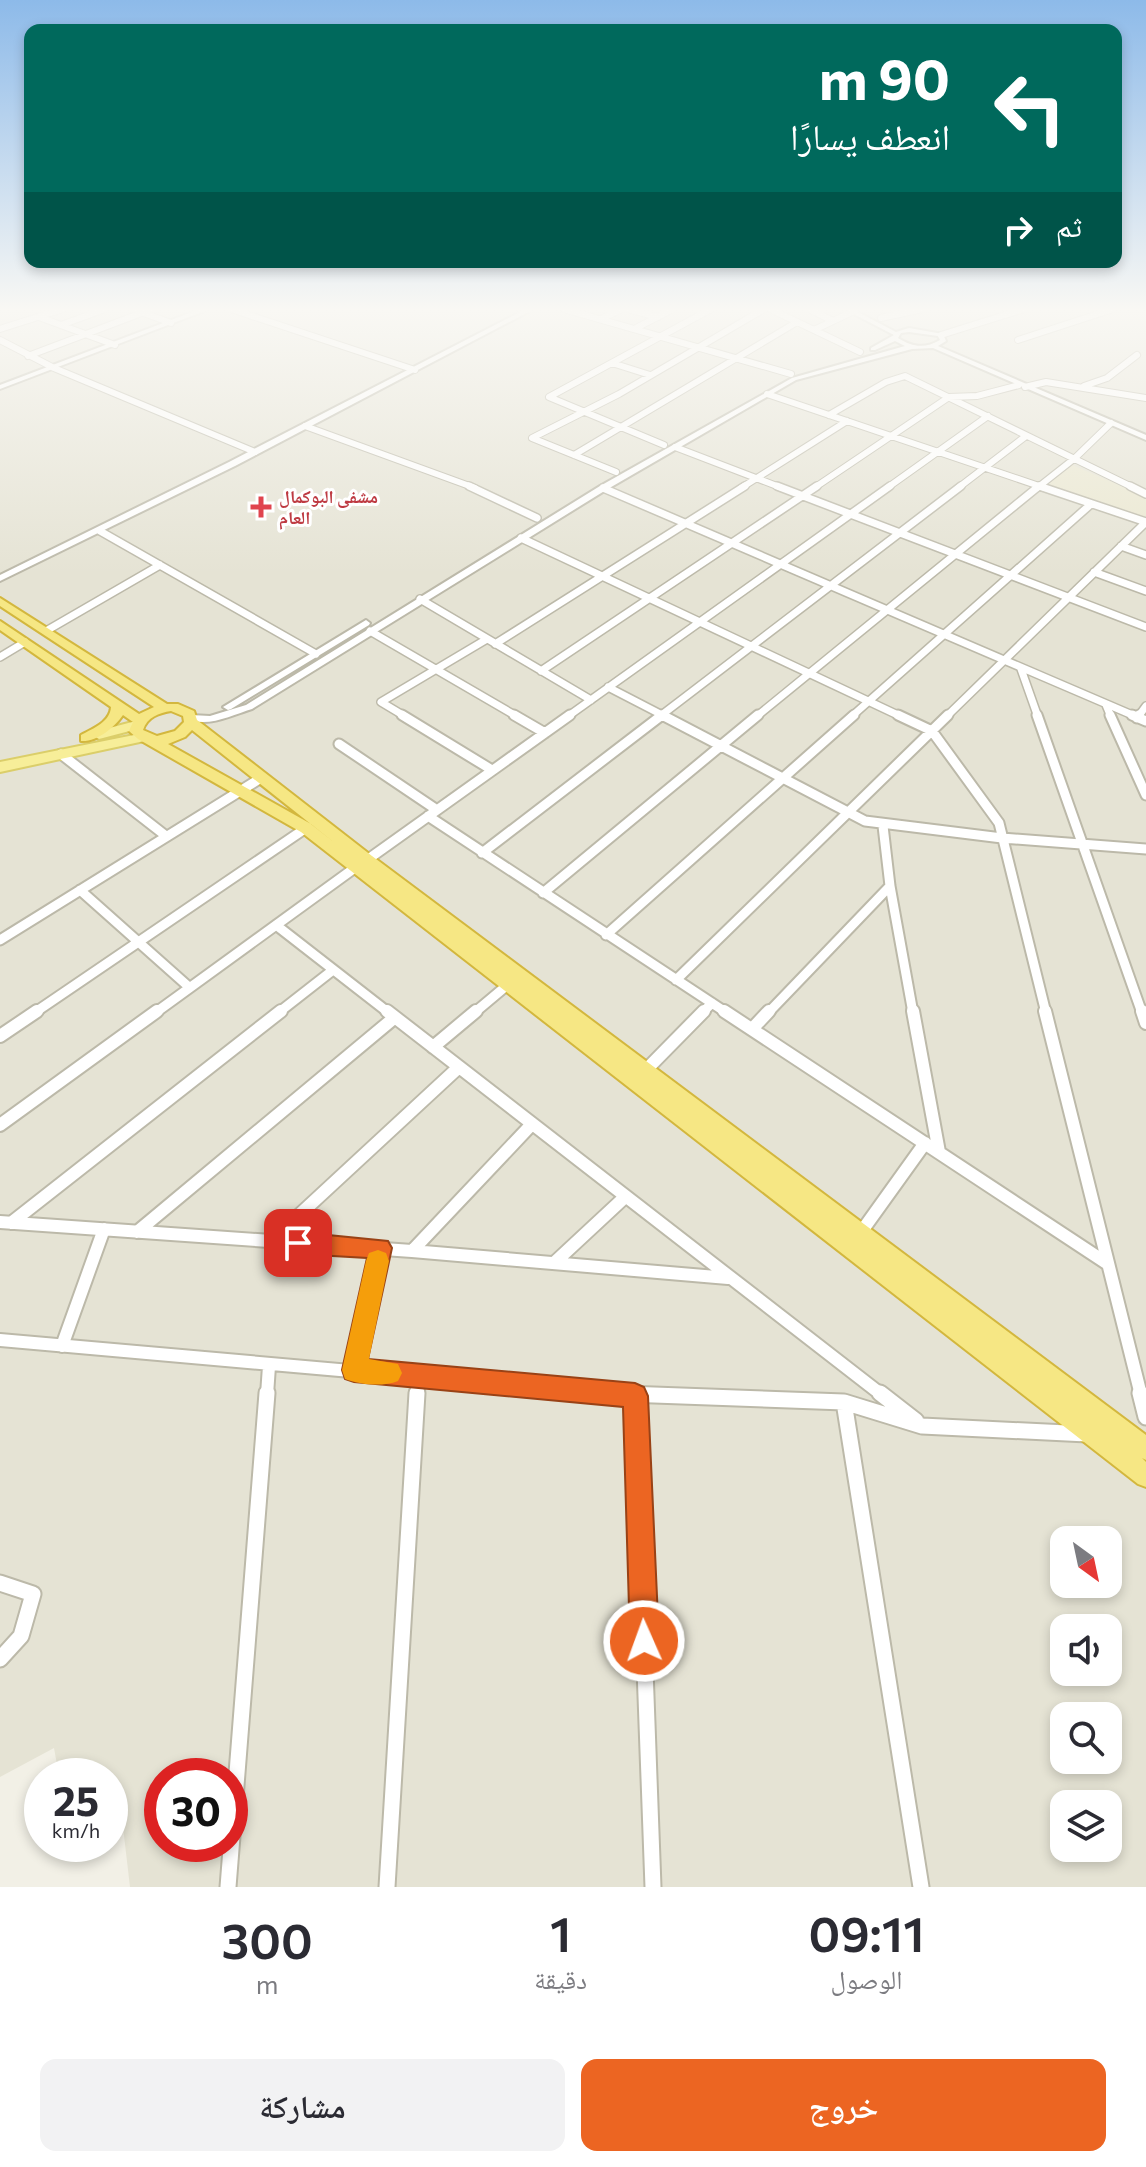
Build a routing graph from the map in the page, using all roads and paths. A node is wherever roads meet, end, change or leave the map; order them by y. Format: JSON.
{"nodes":[{"id":1,"x":124,"y":397,"type":"edge"},
{"id":2,"x":362,"y":397,"type":"edge"},
{"id":3,"x":549,"y":397,"type":"edge"},
{"id":4,"x":611,"y":397,"type":"edge"},
{"id":5,"x":671,"y":397,"type":"edge"},
{"id":6,"x":750,"y":397,"type":"edge"},
{"id":7,"x":762,"y":397,"type":"edge"},
{"id":8,"x":776,"y":397,"type":"edge"},
{"id":9,"x":860,"y":397,"type":"edge"},
{"id":10,"x":949,"y":397,"type":"joint"},
{"id":11,"x":1049,"y":397,"type":"edge"},
{"id":12,"x":584,"y":412,"type":"junction"},
{"id":13,"x":829,"y":415,"type":"junction"},
{"id":14,"x":988,"y":416,"type":"junction"},
{"id":15,"x":847,"y":421,"type":"junction"},
{"id":16,"x":1111,"y":423,"type":"junction"},
{"id":17,"x":305,"y":426,"type":"junction"},
{"id":18,"x":621,"y":427,"type":"junction"},
{"id":19,"x":891,"y":436,"type":"junction"},
{"id":20,"x":1026,"y":436,"type":"junction"},
{"id":21,"x":1146,"y":438,"type":"edge"},
{"id":22,"x":664,"y":445,"type":"junction"},
{"id":23,"x":675,"y":447,"type":"junction"},
{"id":24,"x":255,"y":452,"type":"junction"},
{"id":25,"x":938,"y":452,"type":"junction"},
{"id":26,"x":574,"y":455,"type":"junction"},
{"id":27,"x":1075,"y":458,"type":"junction"},
{"id":28,"x":984,"y":468,"type":"junction"},
{"id":29,"x":616,"y":472,"type":"junction"},
{"id":30,"x":757,"y":478,"type":"junction"},
{"id":31,"x":1038,"y":486,"type":"junction"},
{"id":32,"x":603,"y":488,"type":"junction"},
{"id":33,"x":1146,"y":494,"type":"edge"},
{"id":34,"x":803,"y":495,"type":"junction"},
{"id":35,"x":1091,"y":504,"type":"junction"},
{"id":36,"x":852,"y":513,"type":"junction"},
{"id":37,"x":537,"y":518,"type":"junction"},
{"id":38,"x":685,"y":523,"type":"junction"},
{"id":39,"x":100,"y":531,"type":"junction"},
{"id":40,"x":900,"y":532,"type":"junction"},
{"id":41,"x":521,"y":538,"type":"junction"},
{"id":42,"x":731,"y":543,"type":"junction"},
{"id":43,"x":1121,"y":546,"type":"junction"},
{"id":44,"x":955,"y":552,"type":"junction"},
{"id":45,"x":1146,"y":555,"type":"edge"},
{"id":46,"x":160,"y":565,"type":"junction"},
{"id":47,"x":780,"y":565,"type":"junction"},
{"id":48,"x":1094,"y":572,"type":"junction"},
{"id":49,"x":1012,"y":574,"type":"junction"},
{"id":50,"x":602,"y":576,"type":"junction"},
{"id":51,"x":0,"y":578,"type":"edge"},
{"id":52,"x":830,"y":586,"type":"junction"},
{"id":53,"x":1146,"y":591,"type":"edge"},
{"id":54,"x":1070,"y":596,"type":"junction"},
{"id":55,"x":649,"y":598,"type":"junction"},
{"id":56,"x":420,"y":599,"type":"junction"},
{"id":57,"x":0,"y":601,"type":"edge"},
{"id":58,"x":886,"y":609,"type":"junction"},
{"id":59,"x":700,"y":622,"type":"junction"},
{"id":60,"x":0,"y":625,"type":"edge"},
{"id":61,"x":1146,"y":627,"type":"edge"},
{"id":62,"x":46,"y":631,"type":"junction"},
{"id":63,"x":370,"y":631,"type":"junction"},
{"id":64,"x":947,"y":634,"type":"junction"},
{"id":65,"x":491,"y":641,"type":"junction"},
{"id":66,"x":25,"y":642,"type":"junction"},
{"id":67,"x":751,"y":646,"type":"junction"},
{"id":68,"x":316,"y":654,"type":"junction"},
{"id":69,"x":0,"y":657,"type":"edge"},
{"id":70,"x":1003,"y":661,"type":"junction"},
{"id":71,"x":437,"y":669,"type":"junction"},
{"id":72,"x":1021,"y":669,"type":"junction"},
{"id":73,"x":541,"y":671,"type":"junction"},
{"id":74,"x":809,"y":673,"type":"junction"},
{"id":75,"x":608,"y":687,"type":"junction"},
{"id":76,"x":591,"y":700,"type":"junction"},
{"id":77,"x":870,"y":702,"type":"junction"},
{"id":78,"x":1106,"y":705,"type":"junction"},
{"id":79,"x":1146,"y":706,"type":"edge"},
{"id":80,"x":117,"y":707,"type":"junction"},
{"id":81,"x":165,"y":708,"type":"junction"},
{"id":82,"x":661,"y":716,"type":"junction"},
{"id":83,"x":190,"y":718,"type":"junction"},
{"id":84,"x":1141,"y":720,"type":"edge"},
{"id":85,"x":143,"y":731,"type":"junction"},
{"id":86,"x":932,"y":731,"type":"junction"},
{"id":87,"x":545,"y":733,"type":"junction"},
{"id":88,"x":86,"y":738,"type":"junction"},
{"id":89,"x":339,"y":744,"type":"dead end"},
{"id":90,"x":719,"y":747,"type":"junction"},
{"id":91,"x":43,"y":753,"type":"junction"},
{"id":92,"x":61,"y":754,"type":"junction"},
{"id":93,"x":0,"y":758,"type":"edge"},
{"id":94,"x":0,"y":767,"type":"edge"},
{"id":95,"x":492,"y":770,"type":"junction"},
{"id":96,"x":261,"y":778,"type":"junction"},
{"id":97,"x":782,"y":778,"type":"junction"},
{"id":98,"x":241,"y":788,"type":"junction"},
{"id":99,"x":1146,"y":795,"type":"edge"},
{"id":100,"x":432,"y":813,"type":"junction"},
{"id":101,"x":848,"y":815,"type":"junction"},
{"id":102,"x":883,"y":826,"type":"junction"},
{"id":103,"x":306,"y":828,"type":"junction"},
{"id":104,"x":166,"y":836,"type":"junction"},
{"id":105,"x":1002,"y":838,"type":"junction"},
{"id":106,"x":1083,"y":844,"type":"junction"},
{"id":107,"x":1146,"y":849,"type":"edge"},
{"id":108,"x":482,"y":853,"type":"junction"},
{"id":109,"x":361,"y":863,"type":"junction"},
{"id":110,"x":890,"y":886,"type":"junction"},
{"id":111,"x":80,"y":890,"type":"junction"},
{"id":112,"x":543,"y":893,"type":"junction"},
{"id":113,"x":276,"y":925,"type":"junction"},
{"id":114,"x":606,"y":935,"type":"junction"},
{"id":115,"x":0,"y":940,"type":"edge"},
{"id":116,"x":138,"y":942,"type":"junction"},
{"id":117,"x":333,"y":970,"type":"junction"},
{"id":118,"x":514,"y":980,"type":"junction"},
{"id":119,"x":676,"y":980,"type":"junction"},
{"id":120,"x":189,"y":987,"type":"junction"},
{"id":121,"x":712,"y":1003,"type":"junction"},
{"id":122,"x":394,"y":1018,"type":"junction"},
{"id":123,"x":1146,"y":1023,"type":"edge"},
{"id":124,"x":752,"y":1029,"type":"junction"},
{"id":125,"x":0,"y":1036,"type":"edge"},
{"id":126,"x":433,"y":1047,"type":"junction"},
{"id":127,"x":459,"y":1067,"type":"junction"},
{"id":128,"x":640,"y":1076,"type":"junction"},
{"id":129,"x":532,"y":1124,"type":"junction"},
{"id":130,"x":0,"y":1125,"type":"edge"},
{"id":131,"x":925,"y":1143,"type":"junction"},
{"id":132,"x":939,"y":1152,"type":"junction"},
{"id":133,"x":625,"y":1197,"type":"junction"},
{"id":134,"x":6,"y":1222,"type":"edge"},
{"id":135,"x":104,"y":1229,"type":"junction"},
{"id":136,"x":137,"y":1232,"type":"junction"},
{"id":137,"x":854,"y":1240,"type":"junction"},
{"id":138,"x":271,"y":1241,"type":"junction"},
{"id":139,"x":380,"y":1248,"type":"junction"},
{"id":140,"x":412,"y":1251,"type":"junction"},
{"id":141,"x":554,"y":1263,"type":"junction"},
{"id":142,"x":1108,"y":1264,"type":"junction"},
{"id":143,"x":729,"y":1278,"type":"junction"},
{"id":144,"x":0,"y":1340,"type":"edge"},
{"id":145,"x":62,"y":1346,"type":"junction"},
{"id":146,"x":269,"y":1366,"type":"junction"},
{"id":147,"x":354,"y":1370,"type":"junction"},
{"id":148,"x":418,"y":1375,"type":"junction"},
{"id":149,"x":635,"y":1396,"type":"junction"},
{"id":150,"x":844,"y":1402,"type":"junction"},
{"id":151,"x":1146,"y":1417,"type":"edge"},
{"id":152,"x":1105,"y":1418,"type":"junction"},
{"id":153,"x":922,"y":1426,"type":"junction"},
{"id":154,"x":1091,"y":1434,"type":"junction"},
{"id":155,"x":1146,"y":1449,"type":"edge"},
{"id":156,"x":1146,"y":1476,"type":"edge"},
{"id":157,"x":0,"y":1583,"type":"edge"},
{"id":158,"x":0,"y":1659,"type":"edge"},
{"id":159,"x":228,"y":1887,"type":"edge"},
{"id":160,"x":387,"y":1887,"type":"edge"},
{"id":161,"x":653,"y":1887,"type":"edge"},
{"id":162,"x":921,"y":1887,"type":"edge"}],
"edges":[{"from":1,"to":24,"type":"street"},
{"from":2,"to":17,"type":"street"},
{"from":3,"to":12,"type":"street"},
{"from":4,"to":12,"type":"street"},
{"from":5,"to":18,"type":"street"},
{"from":6,"to":22,"type":"street"},
{"from":7,"to":23,"type":"street"},
{"from":8,"to":13,"type":"street"},
{"from":9,"to":13,"type":"street"},
{"from":10,"to":14,"type":"street"},
{"from":10,"to":19,"type":"street"},
{"from":11,"to":16,"type":"street"},
{"from":12,"to":18,"type":"street"},
{"from":12,"to":26,"type":"street"},
{"from":13,"to":15,"type":"street"},
{"from":14,"to":20,"type":"street"},
{"from":14,"to":25,"type":"street"},
{"from":15,"to":19,"type":"street"},
{"from":15,"to":30,"type":"street"},
{"from":16,"to":21,"type":"street"},
{"from":16,"to":27,"type":"street"},
{"from":17,"to":24,"type":"street"},
{"from":17,"to":37,"type":"street"},
{"from":18,"to":22,"type":"street"},
{"from":18,"to":26,"type":"street"},
{"from":19,"to":25,"type":"street"},
{"from":19,"to":34,"type":"street"},
{"from":20,"to":27,"type":"street"},
{"from":20,"to":28,"type":"street"},
{"from":22,"to":29,"type":"street"},
{"from":23,"to":30,"type":"street"},
{"from":23,"to":32,"type":"street"},
{"from":24,"to":39,"type":"street"},
{"from":25,"to":28,"type":"street"},
{"from":25,"to":36,"type":"street"},
{"from":26,"to":29,"type":"street"},
{"from":27,"to":31,"type":"street"},
{"from":27,"to":33,"type":"street"},
{"from":28,"to":31,"type":"street"},
{"from":28,"to":40,"type":"street"},
{"from":29,"to":37,"type":"street"},
{"from":30,"to":34,"type":"street"},
{"from":30,"to":38,"type":"street"},
{"from":31,"to":35,"type":"street"},
{"from":31,"to":44,"type":"street"},
{"from":32,"to":38,"type":"street"},
{"from":32,"to":41,"type":"street"},
{"from":34,"to":36,"type":"street"},
{"from":34,"to":42,"type":"street"},
{"from":35,"to":43,"type":"street"},
{"from":35,"to":49,"type":"street"},
{"from":36,"to":40,"type":"street"},
{"from":36,"to":47,"type":"street"},
{"from":37,"to":68,"type":"street"},
{"from":38,"to":42,"type":"street"},
{"from":38,"to":50,"type":"street"},
{"from":39,"to":46,"type":"street"},
{"from":39,"to":51,"type":"street"},
{"from":40,"to":44,"type":"street"},
{"from":40,"to":52,"type":"street"},
{"from":41,"to":50,"type":"street"},
{"from":41,"to":56,"type":"street"},
{"from":42,"to":47,"type":"street"},
{"from":42,"to":55,"type":"street"},
{"from":43,"to":45,"type":"street"},
{"from":43,"to":48,"type":"street"},
{"from":44,"to":49,"type":"street"},
{"from":44,"to":58,"type":"street"},
{"from":46,"to":62,"type":"street"},
{"from":46,"to":68,"type":"street"},
{"from":47,"to":52,"type":"street"},
{"from":47,"to":59,"type":"street"},
{"from":48,"to":53,"type":"street"},
{"from":48,"to":54,"type":"street"},
{"from":49,"to":54,"type":"street"},
{"from":49,"to":64,"type":"street"},
{"from":50,"to":55,"type":"street"},
{"from":50,"to":65,"type":"street"},
{"from":52,"to":58,"type":"street"},
{"from":52,"to":67,"type":"street"},
{"from":54,"to":61,"type":"street"},
{"from":54,"to":70,"type":"street"},
{"from":55,"to":59,"type":"street"},
{"from":55,"to":73,"type":"street"},
{"from":56,"to":63,"type":"street"},
{"from":56,"to":65,"type":"street"},
{"from":57,"to":62,"type":"highway"},
{"from":58,"to":64,"type":"street"},
{"from":58,"to":74,"type":"street"},
{"from":59,"to":67,"type":"street"},
{"from":59,"to":75,"type":"street"},
{"from":60,"to":66,"type":"highway"},
{"from":62,"to":81,"type":"highway"},
{"from":63,"to":71,"type":"street"},
{"from":63,"to":83,"type":"street"},
{"from":64,"to":70,"type":"street"},
{"from":64,"to":77,"type":"street"},
{"from":65,"to":71,"type":"street"},
{"from":65,"to":73,"type":"street"},
{"from":66,"to":69,"type":"street"},
{"from":66,"to":80,"type":"highway"},
{"from":67,"to":74,"type":"street"},
{"from":67,"to":82,"type":"street"},
{"from":68,"to":83,"type":"street"},
{"from":70,"to":72,"type":"street"},
{"from":70,"to":86,"type":"street"},
{"from":71,"to":87,"type":"street"},
{"from":71,"to":95,"type":"street"},
{"from":72,"to":78,"type":"street"},
{"from":72,"to":106,"type":"street"},
{"from":73,"to":76,"type":"street"},
{"from":74,"to":77,"type":"street"},
{"from":74,"to":90,"type":"street"},
{"from":75,"to":76,"type":"street"},
{"from":75,"to":82,"type":"street"},
{"from":76,"to":87,"type":"street"},
{"from":77,"to":86,"type":"street"},
{"from":77,"to":97,"type":"street"},
{"from":78,"to":84,"type":"street"},
{"from":78,"to":99,"type":"street"},
{"from":79,"to":84,"type":"street"},
{"from":80,"to":85,"type":"highway"},
{"from":80,"to":88,"type":"highway"},
{"from":81,"to":83,"type":"highway"},
{"from":81,"to":85,"type":"highway"},
{"from":82,"to":90,"type":"street"},
{"from":82,"to":108,"type":"street"},
{"from":83,"to":85,"type":"highway"},
{"from":83,"to":96,"type":"highway"},
{"from":85,"to":88,"type":"main road"},
{"from":85,"to":92,"type":"main road"},
{"from":85,"to":98,"type":"highway"},
{"from":86,"to":101,"type":"street"},
{"from":86,"to":105,"type":"street"},
{"from":87,"to":95,"type":"street"},
{"from":88,"to":91,"type":"main road"},
{"from":89,"to":100,"type":"street"},
{"from":90,"to":97,"type":"street"},
{"from":90,"to":112,"type":"street"},
{"from":91,"to":92,"type":"main road"},
{"from":91,"to":93,"type":"main road"},
{"from":91,"to":94,"type":"main road"},
{"from":92,"to":104,"type":"street"},
{"from":95,"to":100,"type":"street"},
{"from":96,"to":98,"type":"street"},
{"from":96,"to":109,"type":"highway"},
{"from":97,"to":101,"type":"street"},
{"from":97,"to":114,"type":"street"},
{"from":98,"to":103,"type":"highway"},
{"from":98,"to":104,"type":"street"},
{"from":100,"to":108,"type":"street"},
{"from":100,"to":109,"type":"street"},
{"from":101,"to":102,"type":"street"},
{"from":101,"to":119,"type":"street"},
{"from":102,"to":105,"type":"street"},
{"from":102,"to":110,"type":"street"},
{"from":103,"to":109,"type":"highway"},
{"from":103,"to":116,"type":"street"},
{"from":104,"to":111,"type":"street"},
{"from":105,"to":106,"type":"street"},
{"from":105,"to":142,"type":"street"},
{"from":106,"to":107,"type":"street"},
{"from":106,"to":123,"type":"street"},
{"from":108,"to":112,"type":"street"},
{"from":109,"to":113,"type":"street"},
{"from":109,"to":118,"type":"highway"},
{"from":110,"to":124,"type":"street"},
{"from":110,"to":132,"type":"street"},
{"from":111,"to":115,"type":"street"},
{"from":111,"to":116,"type":"street"},
{"from":112,"to":114,"type":"street"},
{"from":113,"to":117,"type":"street"},
{"from":113,"to":120,"type":"street"},
{"from":114,"to":119,"type":"street"},
{"from":116,"to":120,"type":"street"},
{"from":116,"to":125,"type":"street"},
{"from":117,"to":122,"type":"street"},
{"from":117,"to":134,"type":"street"},
{"from":118,"to":126,"type":"street"},
{"from":118,"to":128,"type":"highway"},
{"from":119,"to":121,"type":"street"},
{"from":120,"to":130,"type":"street"},
{"from":121,"to":124,"type":"street"},
{"from":121,"to":128,"type":"street"},
{"from":122,"to":126,"type":"street"},
{"from":122,"to":136,"type":"street"},
{"from":124,"to":131,"type":"street"},
{"from":126,"to":127,"type":"street"},
{"from":127,"to":129,"type":"street"},
{"from":127,"to":138,"type":"street"},
{"from":128,"to":137,"type":"highway"},
{"from":129,"to":133,"type":"street"},
{"from":129,"to":140,"type":"street"},
{"from":131,"to":132,"type":"street"},
{"from":131,"to":137,"type":"street"},
{"from":132,"to":142,"type":"street"},
{"from":133,"to":141,"type":"street"},
{"from":133,"to":143,"type":"street"},
{"from":134,"to":135,"type":"street"},
{"from":135,"to":136,"type":"street"},
{"from":135,"to":145,"type":"street"},
{"from":136,"to":138,"type":"street"},
{"from":137,"to":152,"type":"highway"},
{"from":137,"to":154,"type":"highway"},
{"from":138,"to":139,"type":"street"},
{"from":139,"to":140,"type":"street"},
{"from":139,"to":147,"type":"street"},
{"from":140,"to":141,"type":"street"},
{"from":141,"to":143,"type":"street"},
{"from":142,"to":151,"type":"street"},
{"from":143,"to":153,"type":"street"},
{"from":144,"to":145,"type":"street"},
{"from":145,"to":146,"type":"street"},
{"from":146,"to":147,"type":"street"},
{"from":146,"to":159,"type":"street"},
{"from":147,"to":148,"type":"street"},
{"from":148,"to":149,"type":"street"},
{"from":148,"to":160,"type":"street"},
{"from":149,"to":150,"type":"street"},
{"from":149,"to":161,"type":"street"},
{"from":150,"to":153,"type":"street"},
{"from":150,"to":162,"type":"street"},
{"from":152,"to":154,"type":"street"},
{"from":152,"to":155,"type":"highway"},
{"from":153,"to":154,"type":"street"},
{"from":154,"to":156,"type":"highway"},
{"from":157,"to":158,"type":"street"}]}
